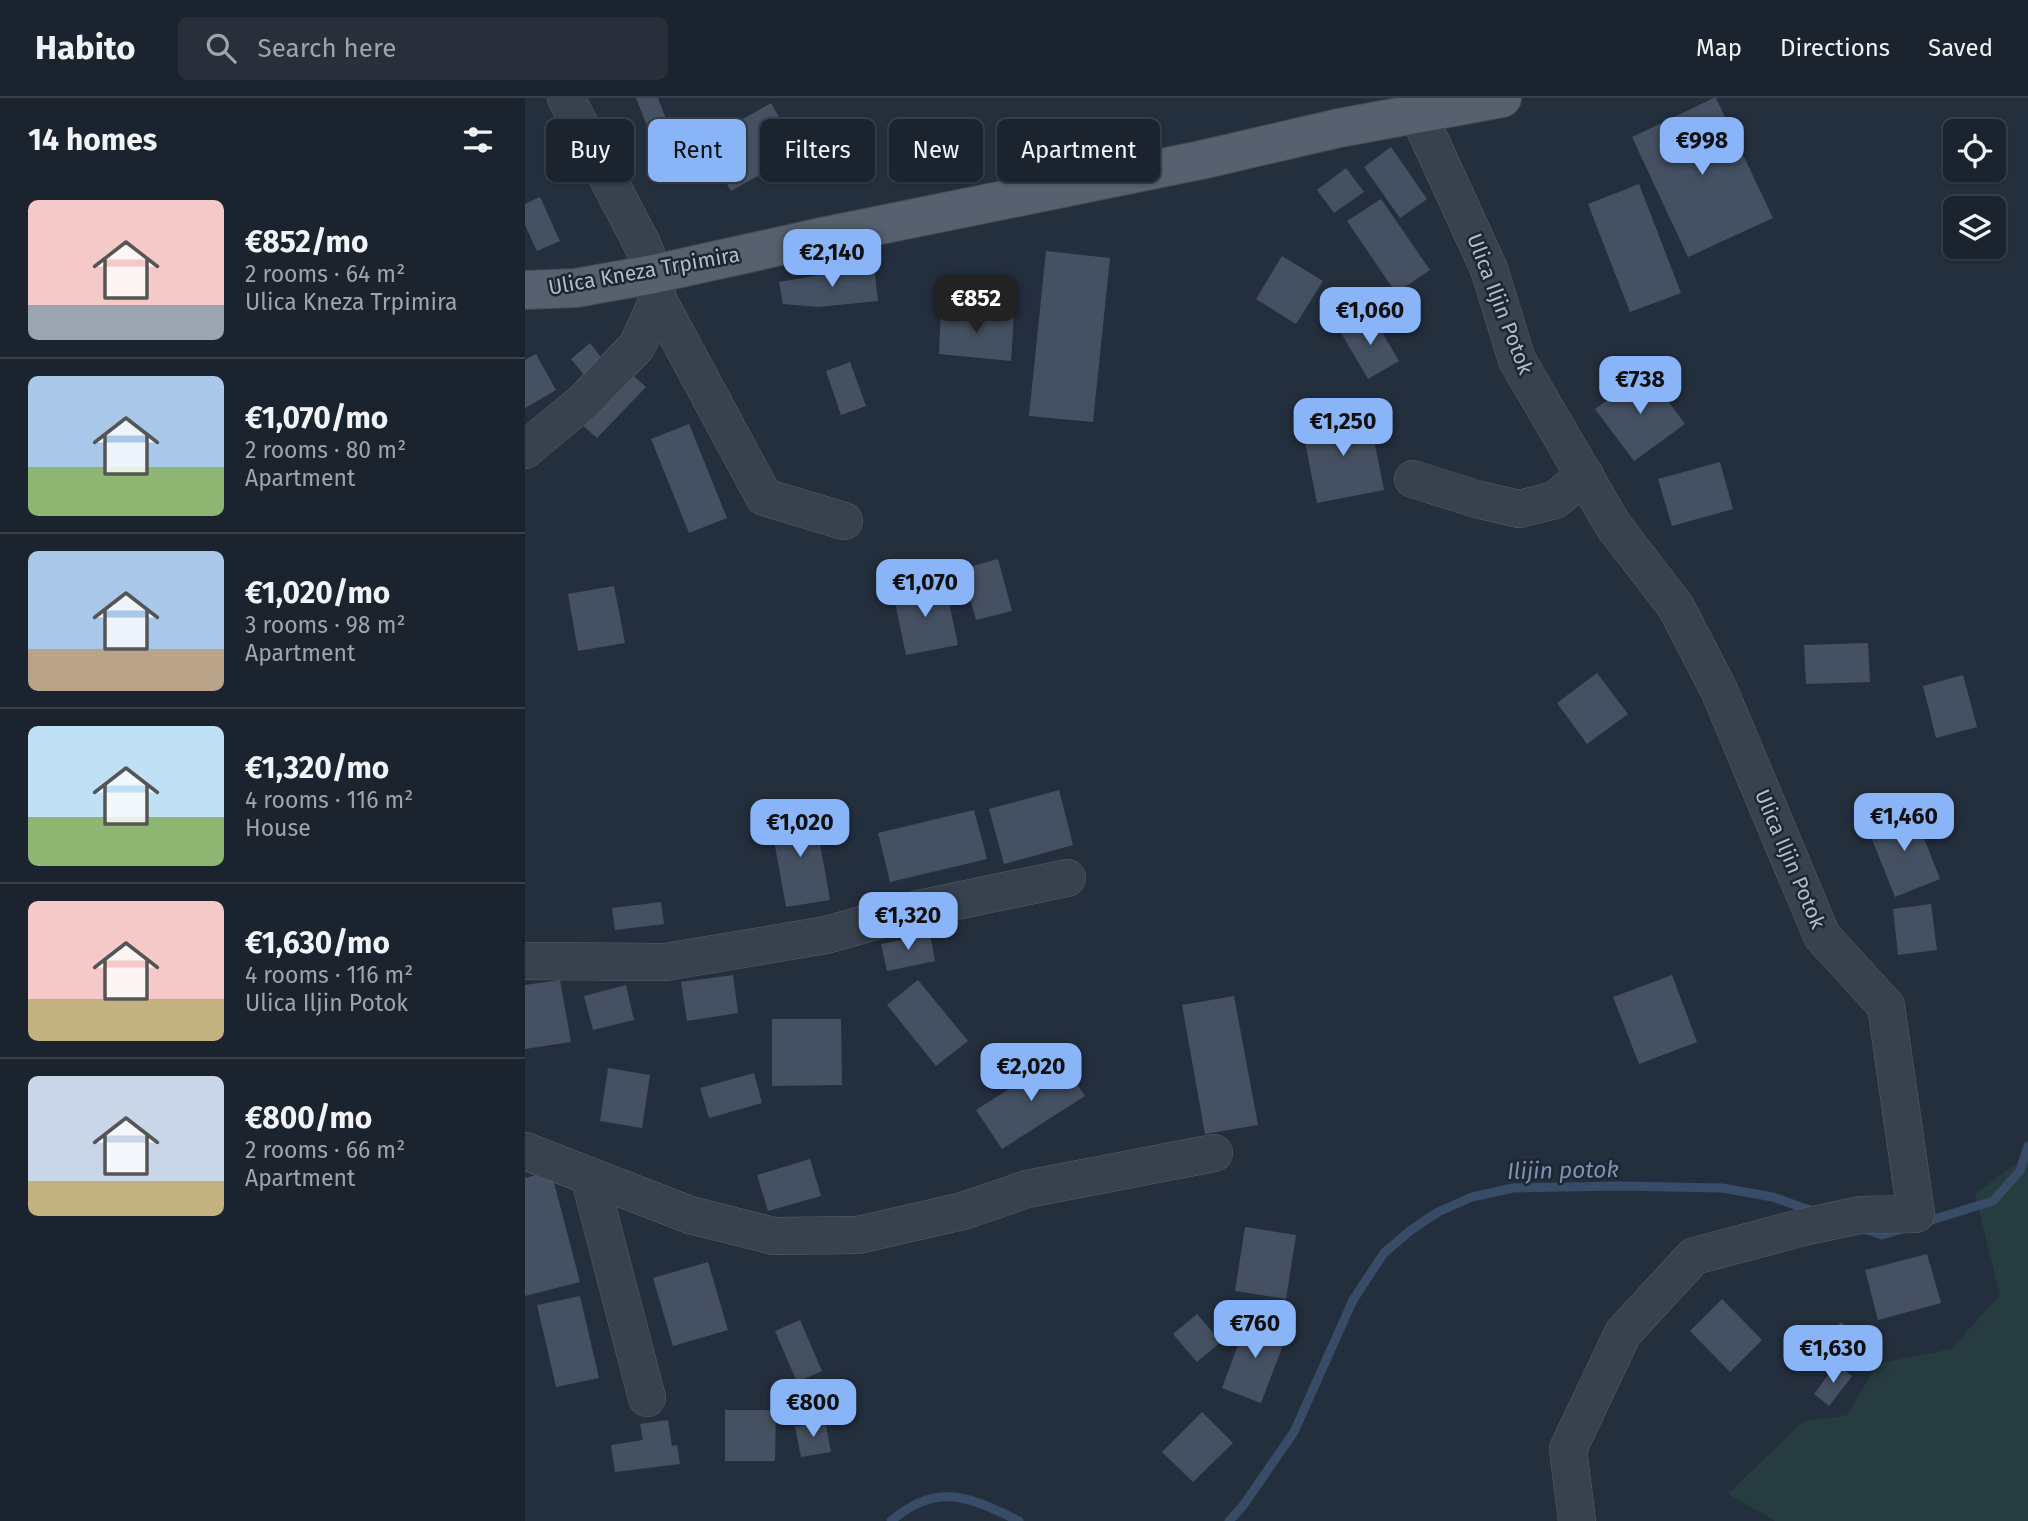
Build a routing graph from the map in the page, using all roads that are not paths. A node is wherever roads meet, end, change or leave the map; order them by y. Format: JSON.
{"nodes":[{"id":1,"x":566,"y":98,"type":"edge"},
{"id":2,"x":1502,"y":98,"type":"edge"},
{"id":3,"x":1394,"y":111,"type":"edge"},
{"id":4,"x":656,"y":287,"type":"junction"},
{"id":5,"x":525,"y":290,"type":"edge"},
{"id":6,"x":525,"y":450,"type":"edge"},
{"id":7,"x":1585,"y":475,"type":"junction"},
{"id":8,"x":1413,"y":479,"type":"dead end"},
{"id":9,"x":844,"y":521,"type":"dead end"},
{"id":10,"x":1067,"y":878,"type":"dead end"},
{"id":11,"x":525,"y":961,"type":"edge"},
{"id":12,"x":525,"y":1151,"type":"edge"},
{"id":13,"x":1214,"y":1153,"type":"dead end"},
{"id":14,"x":589,"y":1176,"type":"junction"},
{"id":15,"x":647,"y":1398,"type":"dead end"},
{"id":16,"x":1577,"y":1521,"type":"edge"}],
"edges":[{"from":1,"to":4,"type":"street"},
{"from":2,"to":3,"type":"main road","name":"Ulica Kneza Trpimira"},
{"from":3,"to":4,"type":"main road","name":"Ulica Kneza Trpimira"},
{"from":3,"to":7,"type":"street","name":"Ulica Iljin Potok"},
{"from":4,"to":5,"type":"main road","name":"Ulica Kneza Trpimira"},
{"from":4,"to":6,"type":"street"},
{"from":4,"to":9,"type":"street"},
{"from":7,"to":8,"type":"street"},
{"from":7,"to":16,"type":"street","name":"Ulica Iljin Potok"},
{"from":10,"to":11,"type":"street"},
{"from":12,"to":14,"type":"street"},
{"from":13,"to":14,"type":"street"},
{"from":14,"to":15,"type":"street"}]}
